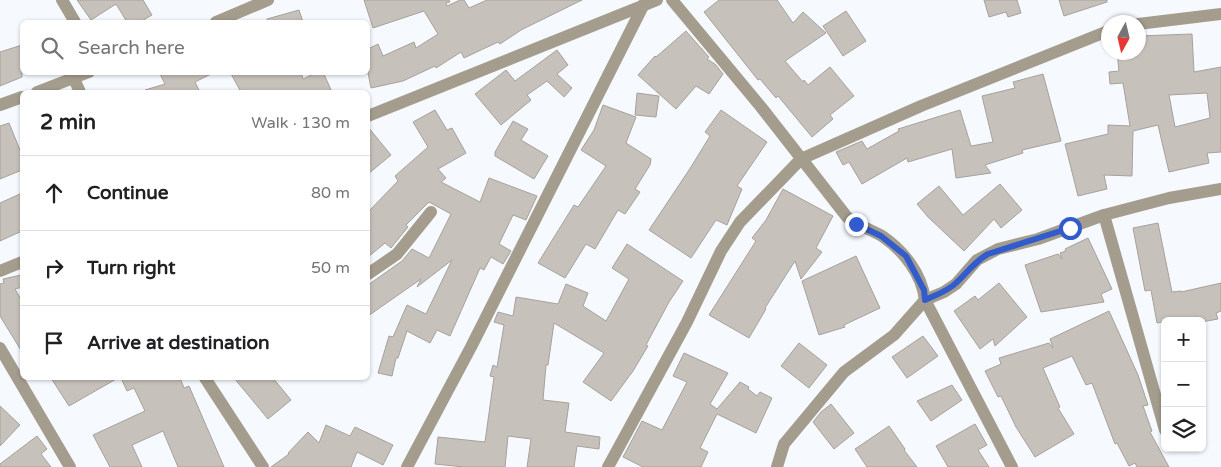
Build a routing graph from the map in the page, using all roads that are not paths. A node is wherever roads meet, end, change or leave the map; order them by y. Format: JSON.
{"nodes":[{"id":1,"x":62,"y":0,"type":"edge"},
{"id":2,"x":268,"y":0,"type":"edge"},
{"id":3,"x":657,"y":0,"type":"edge"},
{"id":4,"x":672,"y":0,"type":"edge"},
{"id":5,"x":644,"y":4,"type":"junction"},
{"id":6,"x":1221,"y":14,"type":"edge"},
{"id":7,"x":74,"y":20,"type":"edge"},
{"id":8,"x":221,"y":20,"type":"edge"},
{"id":9,"x":1146,"y":23,"type":"edge"},
{"id":10,"x":1101,"y":34,"type":"edge"},
{"id":11,"x":83,"y":75,"type":"edge"},
{"id":12,"x":74,"y":79,"type":"junction"},
{"id":13,"x":42,"y":90,"type":"edge"},
{"id":14,"x":79,"y":90,"type":"edge"},
{"id":15,"x":20,"y":99,"type":"edge"},
{"id":16,"x":0,"y":106,"type":"edge"},
{"id":17,"x":370,"y":115,"type":"edge"},
{"id":18,"x":801,"y":158,"type":"junction"},
{"id":19,"x":1221,"y":189,"type":"edge"},
{"id":20,"x":431,"y":212,"type":"dead end"},
{"id":21,"x":1104,"y":215,"type":"junction"},
{"id":22,"x":20,"y":263,"type":"edge"},
{"id":23,"x":0,"y":270,"type":"edge"},
{"id":24,"x":370,"y":273,"type":"edge"},
{"id":25,"x":925,"y":300,"type":"junction"},
{"id":26,"x":0,"y":348,"type":"edge"},
{"id":27,"x":206,"y":380,"type":"edge"},
{"id":28,"x":1161,"y":416,"type":"edge"},
{"id":29,"x":70,"y":467,"type":"edge"},
{"id":30,"x":263,"y":467,"type":"edge"},
{"id":31,"x":407,"y":467,"type":"edge"},
{"id":32,"x":608,"y":467,"type":"edge"},
{"id":33,"x":776,"y":467,"type":"edge"},
{"id":34,"x":1012,"y":467,"type":"edge"}],
"edges":[{"from":1,"to":7,"type":"street"},
{"from":2,"to":8,"type":"street"},
{"from":3,"to":5,"type":"street"},
{"from":4,"to":18,"type":"street"},
{"from":5,"to":17,"type":"street"},
{"from":5,"to":31,"type":"street"},
{"from":6,"to":9,"type":"street"},
{"from":10,"to":18,"type":"street"},
{"from":11,"to":12,"type":"street"},
{"from":12,"to":13,"type":"street"},
{"from":12,"to":14,"type":"street"},
{"from":15,"to":16,"type":"street"},
{"from":18,"to":25,"type":"street"},
{"from":18,"to":32,"type":"street"},
{"from":19,"to":21,"type":"street"},
{"from":20,"to":24,"type":"street"},
{"from":21,"to":25,"type":"street"},
{"from":21,"to":28,"type":"street"},
{"from":22,"to":23,"type":"street"},
{"from":25,"to":33,"type":"street"},
{"from":25,"to":34,"type":"street"},
{"from":26,"to":29,"type":"street"},
{"from":27,"to":30,"type":"street"}]}
